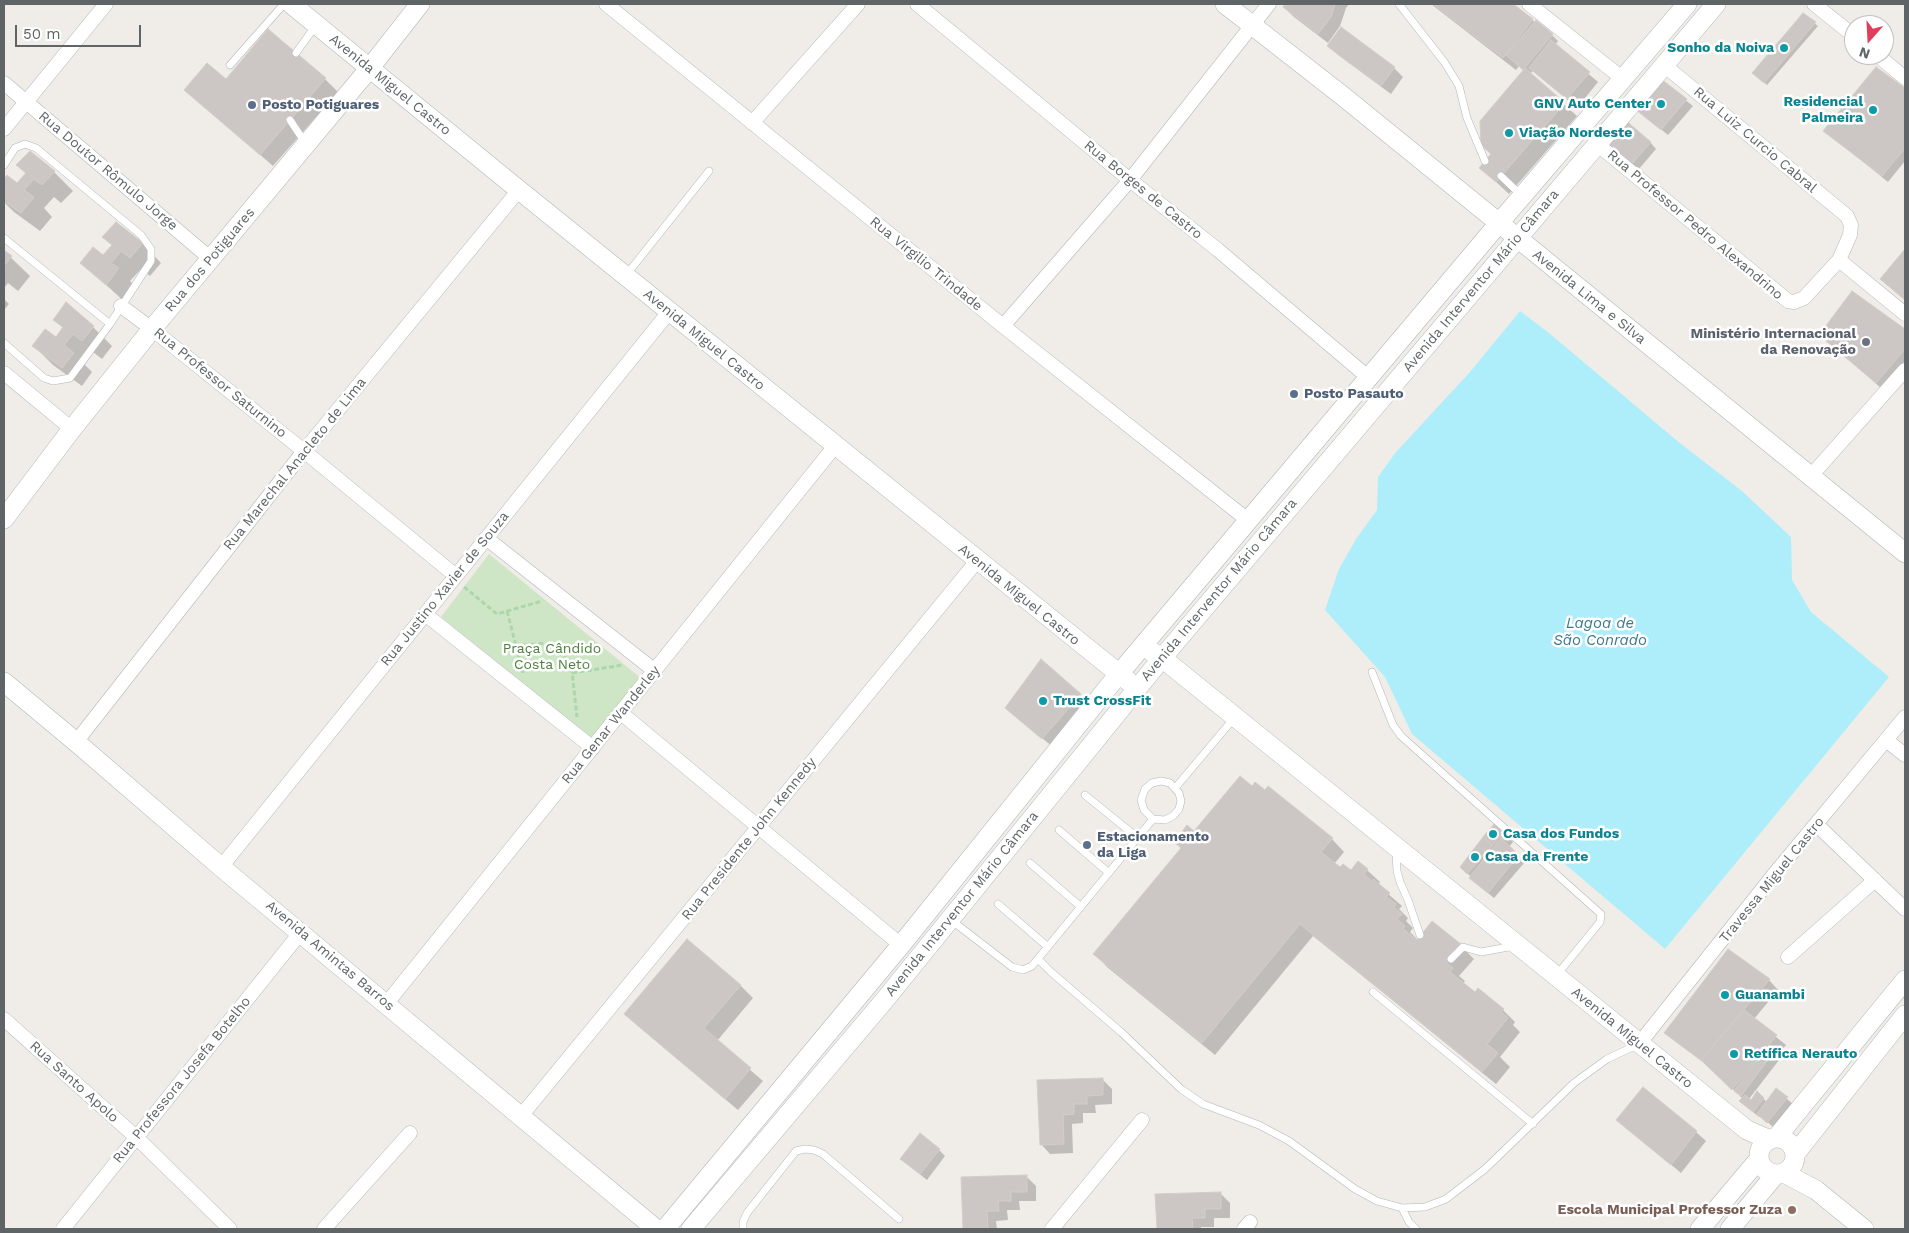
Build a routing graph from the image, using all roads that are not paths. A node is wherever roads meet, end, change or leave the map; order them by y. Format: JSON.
{"nodes":[{"id":1,"x":106,"y":4,"type":"edge"},
{"id":2,"x":284,"y":4,"type":"edge"},
{"id":3,"x":291,"y":4,"type":"edge"},
{"id":4,"x":420,"y":4,"type":"edge"},
{"id":5,"x":606,"y":4,"type":"edge"},
{"id":6,"x":858,"y":4,"type":"edge"},
{"id":7,"x":917,"y":4,"type":"edge"},
{"id":8,"x":1225,"y":4,"type":"edge"},
{"id":9,"x":1269,"y":4,"type":"edge"},
{"id":10,"x":1399,"y":4,"type":"edge"},
{"id":11,"x":1529,"y":4,"type":"edge"},
{"id":12,"x":1687,"y":4,"type":"edge"},
{"id":13,"x":1716,"y":4,"type":"edge"},
{"id":14,"x":1814,"y":4,"type":"edge"},
{"id":15,"x":316,"y":25,"type":"junction"},
{"id":16,"x":1251,"y":25,"type":"junction"},
{"id":17,"x":1844,"y":28,"type":"edge"},
{"id":18,"x":296,"y":53,"type":"dead end"},
{"id":19,"x":230,"y":65,"type":"dead end"},
{"id":20,"x":1664,"y":65,"type":"junction"},
{"id":21,"x":1889,"y":65,"type":"edge"},
{"id":22,"x":369,"y":69,"type":"junction"},
{"id":23,"x":1905,"y":78,"type":"edge"},
{"id":24,"x":1623,"y":79,"type":"junction"},
{"id":25,"x":4,"y":83,"type":"edge"},
{"id":26,"x":26,"y":102,"type":"junction"},
{"id":27,"x":290,"y":120,"type":"dead end"},
{"id":28,"x":752,"y":122,"type":"junction"},
{"id":29,"x":4,"y":129,"type":"edge"},
{"id":30,"x":306,"y":144,"type":"junction"},
{"id":31,"x":1598,"y":144,"type":"junction"},
{"id":32,"x":1485,"y":161,"type":"dead end"},
{"id":33,"x":4,"y":165,"type":"edge"},
{"id":34,"x":709,"y":171,"type":"dead end"},
{"id":35,"x":1501,"y":176,"type":"dead end"},
{"id":36,"x":1130,"y":180,"type":"junction"},
{"id":37,"x":519,"y":190,"type":"junction"},
{"id":38,"x":1522,"y":196,"type":"junction"},
{"id":39,"x":1499,"y":223,"type":"junction"},
{"id":40,"x":4,"y":238,"type":"edge"},
{"id":41,"x":1517,"y":239,"type":"junction"},
{"id":42,"x":211,"y":259,"type":"junction"},
{"id":43,"x":1839,"y":260,"type":"junction"},
{"id":44,"x":625,"y":276,"type":"junction"},
{"id":45,"x":121,"y":306,"type":"junction"},
{"id":46,"x":669,"y":312,"type":"junction"},
{"id":47,"x":1905,"y":314,"type":"edge"},
{"id":48,"x":110,"y":324,"type":"junction"},
{"id":49,"x":1003,"y":326,"type":"junction"},
{"id":50,"x":152,"y":329,"type":"junction"},
{"id":51,"x":4,"y":343,"type":"edge"},
{"id":52,"x":1905,"y":370,"type":"edge"},
{"id":53,"x":4,"y":373,"type":"edge"},
{"id":54,"x":1369,"y":378,"type":"junction"},
{"id":55,"x":72,"y":429,"type":"junction"},
{"id":56,"x":836,"y":446,"type":"junction"},
{"id":57,"x":304,"y":451,"type":"junction"},
{"id":58,"x":1810,"y":477,"type":"junction"},
{"id":59,"x":4,"y":518,"type":"edge"},
{"id":60,"x":1249,"y":521,"type":"junction"},
{"id":61,"x":486,"y":538,"type":"junction"},
{"id":62,"x":1905,"y":553,"type":"edge"},
{"id":63,"x":977,"y":561,"type":"junction"},
{"id":64,"x":460,"y":582,"type":"junction"},
{"id":65,"x":425,"y":614,"type":"junction"},
{"id":66,"x":1138,"y":652,"type":"junction"},
{"id":67,"x":1162,"y":658,"type":"junction"},
{"id":68,"x":655,"y":671,"type":"junction"},
{"id":69,"x":1372,"y":672,"type":"dead end"},
{"id":70,"x":1149,"y":673,"type":"junction"},
{"id":71,"x":1118,"y":675,"type":"junction"},
{"id":72,"x":4,"y":682,"type":"edge"},
{"id":73,"x":621,"y":713,"type":"junction"},
{"id":74,"x":1235,"y":717,"type":"junction"},
{"id":75,"x":1905,"y":717,"type":"edge"},
{"id":76,"x":1886,"y":740,"type":"junction"},
{"id":77,"x":76,"y":742,"type":"junction"},
{"id":78,"x":593,"y":748,"type":"junction"},
{"id":79,"x":1905,"y":755,"type":"edge"},
{"id":80,"x":1176,"y":787,"type":"junction"},
{"id":81,"x":1085,"y":795,"type":"dead end"},
{"id":82,"x":1153,"y":818,"type":"junction"},
{"id":83,"x":1817,"y":825,"type":"junction"},
{"id":84,"x":759,"y":828,"type":"junction"},
{"id":85,"x":1059,"y":830,"type":"dead end"},
{"id":86,"x":1138,"y":838,"type":"junction"},
{"id":87,"x":1396,"y":847,"type":"junction"},
{"id":88,"x":1030,"y":863,"type":"dead end"},
{"id":89,"x":221,"y":867,"type":"junction"},
{"id":90,"x":1109,"y":873,"type":"junction"},
{"id":91,"x":1875,"y":880,"type":"junction"},
{"id":92,"x":998,"y":904,"type":"dead end"},
{"id":93,"x":1080,"y":907,"type":"junction"},
{"id":94,"x":1905,"y":909,"type":"edge"},
{"id":95,"x":950,"y":920,"type":"junction"},
{"id":96,"x":300,"y":932,"type":"junction"},
{"id":97,"x":1420,"y":935,"type":"dead end"},
{"id":98,"x":901,"y":945,"type":"junction"},
{"id":99,"x":1517,"y":945,"type":"junction"},
{"id":100,"x":1048,"y":947,"type":"junction"},
{"id":101,"x":1788,"y":957,"type":"dead end"},
{"id":102,"x":1451,"y":958,"type":"dead end"},
{"id":103,"x":1038,"y":959,"type":"junction"},
{"id":104,"x":1556,"y":976,"type":"junction"},
{"id":105,"x":1905,"y":980,"type":"edge"},
{"id":106,"x":1373,"y":992,"type":"dead end"},
{"id":107,"x":387,"y":1003,"type":"junction"},
{"id":108,"x":1905,"y":1015,"type":"edge"},
{"id":109,"x":4,"y":1019,"type":"edge"},
{"id":110,"x":1639,"y":1044,"type":"junction"},
{"id":111,"x":521,"y":1116,"type":"junction"},
{"id":112,"x":1142,"y":1120,"type":"dead end"},
{"id":113,"x":1533,"y":1124,"type":"junction"},
{"id":114,"x":410,"y":1133,"type":"dead end"},
{"id":115,"x":136,"y":1137,"type":"junction"},
{"id":116,"x":1766,"y":1147,"type":"junction"},
{"id":117,"x":1788,"y":1166,"type":"junction"},
{"id":118,"x":1402,"y":1208,"type":"junction"},
{"id":119,"x":898,"y":1218,"type":"dead end"},
{"id":120,"x":63,"y":1229,"type":"edge"},
{"id":121,"x":230,"y":1229,"type":"edge"},
{"id":122,"x":324,"y":1229,"type":"edge"},
{"id":123,"x":656,"y":1229,"type":"edge"},
{"id":124,"x":665,"y":1229,"type":"edge"},
{"id":125,"x":691,"y":1229,"type":"edge"},
{"id":126,"x":743,"y":1229,"type":"edge"},
{"id":127,"x":1052,"y":1229,"type":"edge"},
{"id":128,"x":1416,"y":1229,"type":"edge"},
{"id":129,"x":1700,"y":1229,"type":"edge"},
{"id":130,"x":1730,"y":1229,"type":"edge"},
{"id":131,"x":1864,"y":1229,"type":"edge"}],
"edges":[{"from":1,"to":26,"type":"street"},
{"from":2,"to":19,"type":"lane"},
{"from":3,"to":15,"type":"main road","name":"Avenida Miguel Castro"},
{"from":4,"to":22,"type":"main road","name":"Rua dos Potiguares"},
{"from":5,"to":28,"type":"street","name":"Rua Virgilio Trindade"},
{"from":6,"to":28,"type":"street"},
{"from":7,"to":36,"type":"street","name":"Rua Borges de Castro"},
{"from":8,"to":16,"type":"main road","name":"Avenida Lima e Silva"},
{"from":9,"to":16,"type":"street"},
{"from":10,"to":32,"type":"lane"},
{"from":11,"to":24,"type":"street"},
{"from":12,"to":24,"type":"main road","name":"Avenida Interventor Mário Câmara"},
{"from":13,"to":20,"type":"main road","name":"Avenida Interventor Mário Câmara"},
{"from":14,"to":17,"type":"street"},
{"from":15,"to":18,"type":"lane"},
{"from":15,"to":22,"type":"main road","name":"Avenida Miguel Castro"},
{"from":16,"to":36,"type":"street"},
{"from":16,"to":39,"type":"main road","name":"Avenida Lima e Silva"},
{"from":20,"to":31,"type":"main road","name":"Avenida Interventor Mário Câmara"},
{"from":20,"to":43,"type":"street","name":"Rua Luiz Curcio Cabral"},
{"from":21,"to":23,"type":"street"},
{"from":22,"to":30,"type":"main road","name":"Rua dos Potiguares"},
{"from":22,"to":37,"type":"main road","name":"Avenida Miguel Castro"},
{"from":24,"to":38,"type":"main road","name":"Avenida Interventor Mário Câmara"},
{"from":25,"to":26,"type":"street","name":"Rua Doutor Rômulo Jorge"},
{"from":26,"to":29,"type":"street"},
{"from":26,"to":42,"type":"street","name":"Rua Doutor Rômulo Jorge"},
{"from":27,"to":30,"type":"lane"},
{"from":28,"to":49,"type":"street","name":"Rua Virgilio Trindade"},
{"from":30,"to":42,"type":"main road","name":"Rua dos Potiguares"},
{"from":31,"to":41,"type":"main road","name":"Avenida Interventor Mário Câmara"},
{"from":31,"to":43,"type":"street","name":"Rua Professor Pedro Alexandrino"},
{"from":33,"to":45,"type":"lane"},
{"from":34,"to":44,"type":"lane"},
{"from":35,"to":38,"type":"lane"},
{"from":36,"to":49,"type":"street"},
{"from":36,"to":54,"type":"street","name":"Rua Borges de Castro"},
{"from":37,"to":44,"type":"main road","name":"Avenida Miguel Castro"},
{"from":37,"to":57,"type":"street","name":"Rua Marechal Anacleto de Lima"},
{"from":38,"to":39,"type":"main road","name":"Avenida Interventor Mário Câmara"},
{"from":39,"to":41,"type":"main road","name":"Avenida Lima e Silva"},
{"from":39,"to":54,"type":"main road","name":"Avenida Interventor Mário Câmara"},
{"from":40,"to":48,"type":"lane"},
{"from":41,"to":58,"type":"main road","name":"Avenida Lima e Silva"},
{"from":41,"to":67,"type":"main road","name":"Avenida Interventor Mário Câmara"},
{"from":42,"to":50,"type":"main road","name":"Rua dos Potiguares"},
{"from":43,"to":47,"type":"street"},
{"from":44,"to":46,"type":"main road","name":"Avenida Miguel Castro"},
{"from":45,"to":48,"type":"lane"},
{"from":45,"to":50,"type":"street","name":"Rua Professor Saturnino"},
{"from":46,"to":56,"type":"main road","name":"Avenida Miguel Castro"},
{"from":46,"to":61,"type":"street","name":"Rua Justino Xavier de Souza"},
{"from":48,"to":51,"type":"lane"},
{"from":49,"to":60,"type":"street","name":"Rua Virgilio Trindade"},
{"from":50,"to":55,"type":"main road","name":"Rua dos Potiguares"},
{"from":50,"to":57,"type":"street","name":"Rua Professor Saturnino"},
{"from":52,"to":58,"type":"street"},
{"from":53,"to":55,"type":"street"},
{"from":54,"to":60,"type":"main road","name":"Avenida Interventor Mário Câmara"},
{"from":55,"to":59,"type":"main road","name":"Rua dos Potiguares"},
{"from":56,"to":63,"type":"main road","name":"Avenida Miguel Castro"},
{"from":56,"to":68,"type":"street","name":"Rua Genar Wanderley"},
{"from":57,"to":64,"type":"street","name":"Rua Professor Saturnino"},
{"from":57,"to":77,"type":"street","name":"Rua Marechal Anacleto de Lima"},
{"from":58,"to":62,"type":"main road","name":"Avenida Lima e Silva"},
{"from":60,"to":66,"type":"main road","name":"Avenida Interventor Mário Câmara"},
{"from":61,"to":64,"type":"street","name":"Rua Justino Xavier de Souza"},
{"from":61,"to":68,"type":"street"},
{"from":63,"to":71,"type":"main road","name":"Avenida Miguel Castro"},
{"from":63,"to":84,"type":"street","name":"Rua Presidente John Kennedy"},
{"from":64,"to":65,"type":"street","name":"Rua Justino Xavier de Souza"},
{"from":65,"to":78,"type":"street"},
{"from":65,"to":89,"type":"street","name":"Rua Justino Xavier de Souza"},
{"from":66,"to":67,"type":"main road"},
{"from":66,"to":71,"type":"main road","name":"Avenida Interventor Mário Câmara"},
{"from":67,"to":70,"type":"main road","name":"Avenida Interventor Mário Câmara"},
{"from":67,"to":74,"type":"main road","name":"Avenida Miguel Castro"},
{"from":68,"to":73,"type":"street","name":"Rua Genar Wanderley"},
{"from":69,"to":104,"type":"lane"},
{"from":70,"to":71,"type":"main road"},
{"from":70,"to":95,"type":"main road","name":"Avenida Interventor Mário Câmara"},
{"from":71,"to":98,"type":"main road","name":"Avenida Interventor Mário Câmara"},
{"from":72,"to":77,"type":"main road","name":"Avenida Amintas Barros"},
{"from":73,"to":78,"type":"street","name":"Rua Genar Wanderley"},
{"from":73,"to":84,"type":"street"},
{"from":74,"to":80,"type":"lane"},
{"from":74,"to":87,"type":"main road","name":"Avenida Miguel Castro"},
{"from":75,"to":76,"type":"street","name":"Travessa Miguel Castro"},
{"from":76,"to":79,"type":"street"},
{"from":76,"to":83,"type":"street","name":"Travessa Miguel Castro"},
{"from":77,"to":89,"type":"main road","name":"Avenida Amintas Barros"},
{"from":78,"to":107,"type":"street","name":"Rua Genar Wanderley"},
{"from":80,"to":82,"type":"lane"},
{"from":80,"to":82,"type":"lane"},
{"from":81,"to":86,"type":"lane"},
{"from":82,"to":86,"type":"lane"},
{"from":83,"to":91,"type":"street"},
{"from":83,"to":110,"type":"street","name":"Travessa Miguel Castro"},
{"from":84,"to":98,"type":"street"},
{"from":84,"to":111,"type":"street","name":"Rua Presidente John Kennedy"},
{"from":85,"to":90,"type":"lane"},
{"from":86,"to":90,"type":"lane"},
{"from":87,"to":97,"type":"lane"},
{"from":87,"to":99,"type":"main road","name":"Avenida Miguel Castro"},
{"from":88,"to":93,"type":"lane"},
{"from":89,"to":96,"type":"main road","name":"Avenida Amintas Barros"},
{"from":90,"to":93,"type":"lane"},
{"from":91,"to":94,"type":"street"},
{"from":91,"to":101,"type":"street"},
{"from":92,"to":100,"type":"lane"},
{"from":93,"to":100,"type":"lane"},
{"from":95,"to":103,"type":"lane"},
{"from":95,"to":125,"type":"main road","name":"Avenida Interventor Mário Câmara"},
{"from":96,"to":107,"type":"main road","name":"Avenida Amintas Barros"},
{"from":96,"to":115,"type":"street","name":"Rua Professora Josefa Botelho"},
{"from":98,"to":124,"type":"main road","name":"Avenida Interventor Mário Câmara"},
{"from":99,"to":102,"type":"lane"},
{"from":99,"to":104,"type":"main road","name":"Avenida Miguel Castro"},
{"from":100,"to":103,"type":"lane"},
{"from":103,"to":118,"type":"lane"},
{"from":104,"to":110,"type":"main road","name":"Avenida Miguel Castro"},
{"from":105,"to":116,"type":"main road"},
{"from":106,"to":113,"type":"lane"},
{"from":107,"to":111,"type":"main road","name":"Avenida Amintas Barros"},
{"from":108,"to":117,"type":"main road"},
{"from":109,"to":115,"type":"street","name":"Rua Santo Apolo"},
{"from":110,"to":113,"type":"lane"},
{"from":110,"to":116,"type":"main road","name":"Avenida Miguel Castro"},
{"from":111,"to":123,"type":"main road","name":"Avenida Amintas Barros"},
{"from":112,"to":127,"type":"street"},
{"from":113,"to":118,"type":"lane"},
{"from":114,"to":122,"type":"street"},
{"from":115,"to":120,"type":"street","name":"Rua Professora Josefa Botelho"},
{"from":115,"to":121,"type":"street","name":"Rua Santo Apolo"},
{"from":116,"to":117,"type":"main road"},
{"from":116,"to":117,"type":"main road"},
{"from":116,"to":129,"type":"main road"},
{"from":117,"to":130,"type":"main road"},
{"from":117,"to":131,"type":"main road"},
{"from":118,"to":128,"type":"lane"},
{"from":119,"to":126,"type":"lane"}]}
